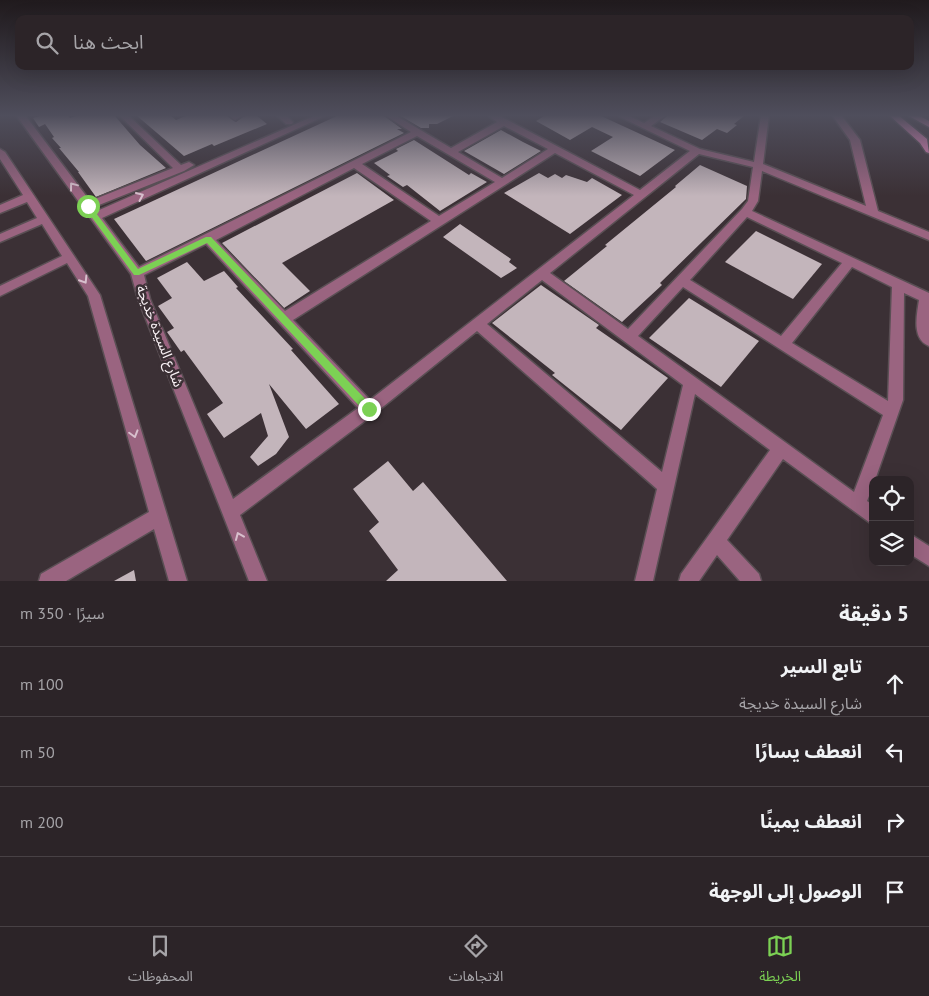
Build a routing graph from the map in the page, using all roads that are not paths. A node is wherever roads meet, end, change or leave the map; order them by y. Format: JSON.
{"nodes":[{"id":1,"x":43,"y":142,"type":"edge"},
{"id":2,"x":152,"y":142,"type":"edge"},
{"id":3,"x":242,"y":142,"type":"edge"},
{"id":4,"x":258,"y":142,"type":"edge"},
{"id":5,"x":398,"y":142,"type":"edge"},
{"id":6,"x":434,"y":142,"type":"edge"},
{"id":7,"x":468,"y":142,"type":"edge"},
{"id":8,"x":542,"y":142,"type":"edge"},
{"id":9,"x":679,"y":142,"type":"edge"},
{"id":10,"x":762,"y":142,"type":"edge"},
{"id":11,"x":856,"y":142,"type":"edge"},
{"id":12,"x":555,"y":149,"type":"junction"},
{"id":13,"x":697,"y":151,"type":"junction"},
{"id":14,"x":0,"y":152,"type":"edge"},
{"id":15,"x":450,"y":152,"type":"junction"},
{"id":16,"x":355,"y":164,"type":"junction"},
{"id":17,"x":759,"y":166,"type":"junction"},
{"id":18,"x":180,"y":169,"type":"junction"},
{"id":19,"x":502,"y":182,"type":"junction"},
{"id":20,"x":641,"y":195,"type":"junction"},
{"id":21,"x":29,"y":197,"type":"junction"},
{"id":22,"x":0,"y":208,"type":"edge"},
{"id":23,"x":92,"y":211,"type":"junction"},
{"id":24,"x":746,"y":212,"type":"junction"},
{"id":25,"x":873,"y":213,"type":"junction"},
{"id":26,"x":44,"y":219,"type":"junction"},
{"id":27,"x":439,"y":221,"type":"junction"},
{"id":28,"x":929,"y":236,"type":"edge"},
{"id":29,"x":0,"y":238,"type":"edge"},
{"id":30,"x":208,"y":239,"type":"junction"},
{"id":31,"x":70,"y":257,"type":"junction"},
{"id":32,"x":850,"y":261,"type":"junction"},
{"id":33,"x":136,"y":273,"type":"junction"},
{"id":34,"x":542,"y":273,"type":"junction"},
{"id":35,"x":682,"y":281,"type":"junction"},
{"id":36,"x":898,"y":284,"type":"junction"},
{"id":37,"x":0,"y":291,"type":"edge"},
{"id":38,"x":927,"y":298,"type":"edge"},
{"id":39,"x":283,"y":319,"type":"junction"},
{"id":40,"x":478,"y":324,"type":"junction"},
{"id":41,"x":629,"y":337,"type":"junction"},
{"id":42,"x":929,"y":340,"type":"edge"},
{"id":43,"x":783,"y":344,"type":"junction"},
{"id":44,"x":691,"y":382,"type":"junction"},
{"id":45,"x":369,"y":409,"type":"junction"},
{"id":46,"x":892,"y":412,"type":"junction"},
{"id":47,"x":781,"y":448,"type":"junction"},
{"id":48,"x":666,"y":486,"type":"junction"},
{"id":49,"x":858,"y":504,"type":"junction"},
{"id":50,"x":229,"y":513,"type":"junction"},
{"id":51,"x":869,"y":513,"type":"edge"},
{"id":52,"x":158,"y":517,"type":"junction"},
{"id":53,"x":716,"y":541,"type":"junction"},
{"id":54,"x":914,"y":547,"type":"edge"},
{"id":55,"x":929,"y":557,"type":"edge"},
{"id":56,"x":48,"y":581,"type":"edge"},
{"id":57,"x":178,"y":581,"type":"edge"},
{"id":58,"x":258,"y":581,"type":"edge"},
{"id":59,"x":644,"y":581,"type":"edge"},
{"id":60,"x":688,"y":581,"type":"edge"},
{"id":61,"x":752,"y":581,"type":"edge"}],
"edges":[{"from":23,"to":1,"type":"street","name":"شارع السيدة خديجة","one_way":true},
{"from":2,"to":18,"type":"street"},
{"from":3,"to":18,"type":"street"},
{"from":23,"to":4,"type":"street","one_way":true},
{"from":5,"to":16,"type":"street"},
{"from":6,"to":15,"type":"street"},
{"from":7,"to":15,"type":"street"},
{"from":8,"to":12,"type":"street"},
{"from":9,"to":13,"type":"street"},
{"from":10,"to":17,"type":"street"},
{"from":11,"to":25,"type":"street"},
{"from":12,"to":19,"type":"street"},
{"from":12,"to":20,"type":"street"},
{"from":13,"to":17,"type":"street"},
{"from":13,"to":20,"type":"street"},
{"from":14,"to":21,"type":"street"},
{"from":15,"to":19,"type":"street"},
{"from":16,"to":27,"type":"street"},
{"from":16,"to":30,"type":"street"},
{"from":17,"to":24,"type":"street"},
{"from":17,"to":25,"type":"street"},
{"from":18,"to":23,"type":"street"},
{"from":19,"to":27,"type":"street"},
{"from":20,"to":34,"type":"street"},
{"from":21,"to":22,"type":"street"},
{"from":21,"to":26,"type":"street"},
{"from":23,"to":33,"type":"street","name":"شارع السيدة خديجة"},
{"from":24,"to":32,"type":"street"},
{"from":24,"to":35,"type":"street"},
{"from":25,"to":28,"type":"street"},
{"from":26,"to":29,"type":"street"},
{"from":26,"to":31,"type":"street"},
{"from":27,"to":39,"type":"street"},
{"from":30,"to":33,"type":"street"},
{"from":30,"to":39,"type":"street"},
{"from":31,"to":37,"type":"street"},
{"from":31,"to":52,"type":"street","one_way":true},
{"from":32,"to":36,"type":"street"},
{"from":32,"to":43,"type":"street"},
{"from":33,"to":50,"type":"street","name":"شارع السيدة خديجة"},
{"from":34,"to":40,"type":"street"},
{"from":34,"to":41,"type":"street"},
{"from":35,"to":41,"type":"street"},
{"from":35,"to":43,"type":"street"},
{"from":36,"to":38,"type":"street"},
{"from":36,"to":46,"type":"street"},
{"from":38,"to":42,"type":"street"},
{"from":39,"to":45,"type":"street"},
{"from":40,"to":45,"type":"street"},
{"from":40,"to":48,"type":"street"},
{"from":41,"to":44,"type":"street"},
{"from":43,"to":46,"type":"street"},
{"from":44,"to":47,"type":"street"},
{"from":44,"to":48,"type":"street"},
{"from":45,"to":50,"type":"street"},
{"from":46,"to":49,"type":"street"},
{"from":47,"to":49,"type":"street"},
{"from":47,"to":53,"type":"street"},
{"from":48,"to":59,"type":"street"},
{"from":49,"to":51,"type":"street"},
{"from":58,"to":50,"type":"street","name":"شارع السيدة خديجة","one_way":true},
{"from":52,"to":56,"type":"street"},
{"from":52,"to":57,"type":"street"},
{"from":53,"to":60,"type":"street"},
{"from":53,"to":61,"type":"street"},
{"from":54,"to":55,"type":"street"}]}
